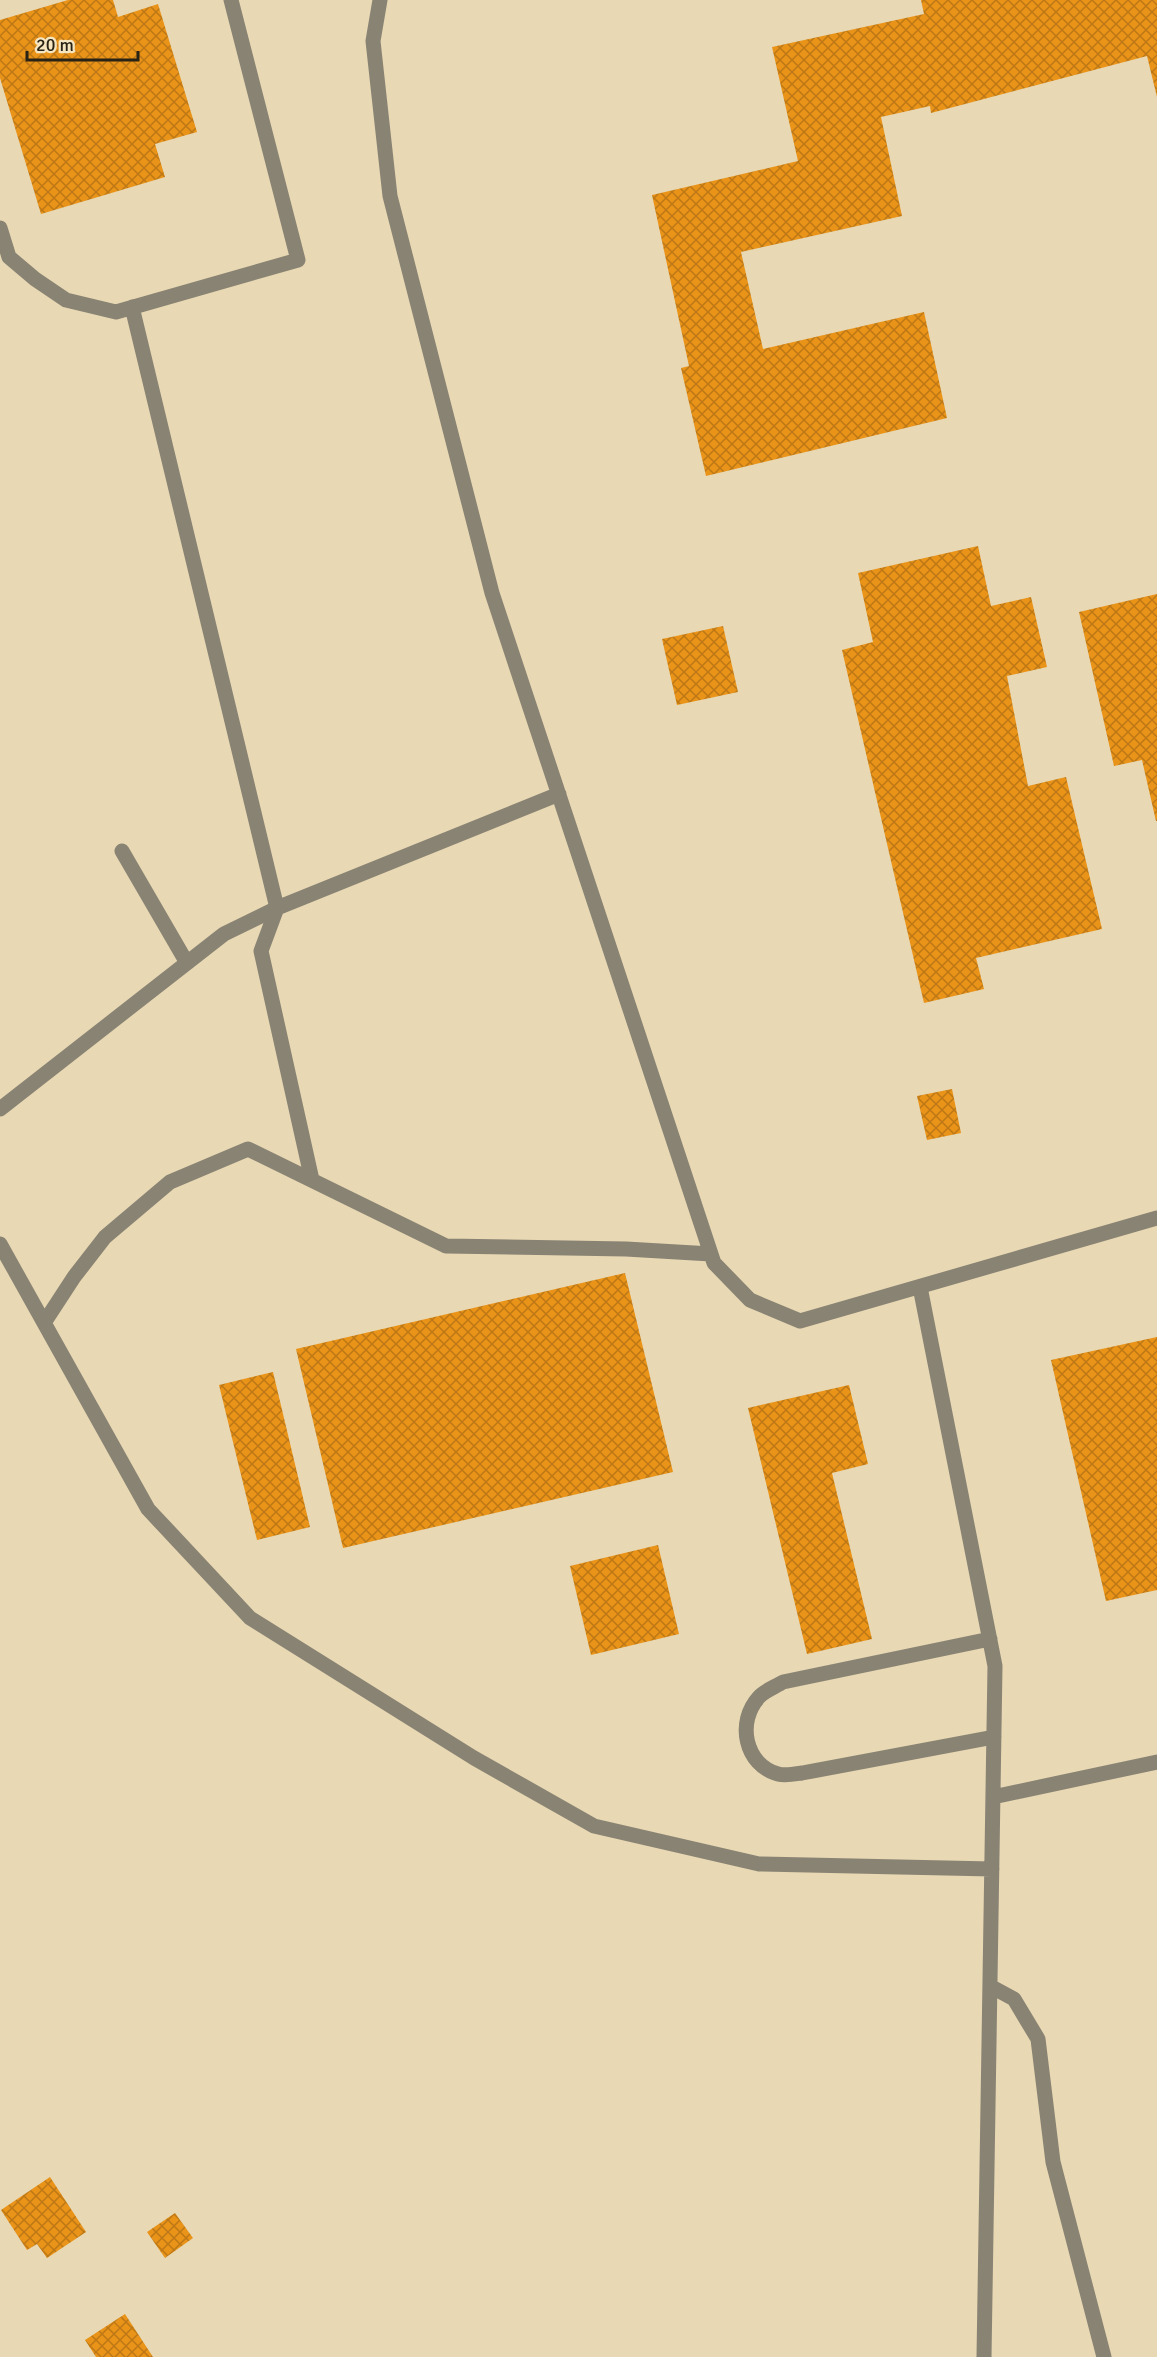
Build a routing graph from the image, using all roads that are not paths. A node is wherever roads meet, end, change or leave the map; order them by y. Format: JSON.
{"nodes":[{"id":1,"x":231,"y":0,"type":"edge"},
{"id":2,"x":380,"y":0,"type":"edge"},
{"id":3,"x":0,"y":228,"type":"edge"},
{"id":4,"x":132,"y":308,"type":"junction"},
{"id":5,"x":559,"y":794,"type":"junction"},
{"id":6,"x":122,"y":851,"type":"dead end"},
{"id":7,"x":277,"y":908,"type":"junction"},
{"id":8,"x":187,"y":963,"type":"junction"},
{"id":9,"x":0,"y":1109,"type":"edge"},
{"id":10,"x":312,"y":1180,"type":"junction"},
{"id":11,"x":1157,"y":1218,"type":"edge"},
{"id":12,"x":0,"y":1244,"type":"edge"},
{"id":13,"x":711,"y":1254,"type":"junction"},
{"id":14,"x":920,"y":1287,"type":"junction"},
{"id":15,"x":44,"y":1323,"type":"junction"},
{"id":16,"x":990,"y":1639,"type":"junction"},
{"id":17,"x":994,"y":1737,"type":"junction"},
{"id":18,"x":1157,"y":1762,"type":"edge"},
{"id":19,"x":993,"y":1797,"type":"junction"},
{"id":20,"x":992,"y":1869,"type":"junction"},
{"id":21,"x":990,"y":1986,"type":"junction"},
{"id":22,"x":984,"y":2357,"type":"edge"},
{"id":23,"x":1104,"y":2357,"type":"edge"}],
"edges":[{"from":1,"to":4,"type":"lane"},
{"from":2,"to":5,"type":"lane"},
{"from":3,"to":4,"type":"lane"},
{"from":4,"to":7,"type":"lane"},
{"from":5,"to":7,"type":"lane"},
{"from":5,"to":13,"type":"lane"},
{"from":6,"to":8,"type":"lane"},
{"from":7,"to":8,"type":"lane"},
{"from":7,"to":10,"type":"lane"},
{"from":8,"to":9,"type":"lane"},
{"from":10,"to":13,"type":"lane"},
{"from":10,"to":15,"type":"lane"},
{"from":11,"to":14,"type":"lane"},
{"from":12,"to":15,"type":"lane"},
{"from":13,"to":14,"type":"lane"},
{"from":14,"to":16,"type":"lane"},
{"from":15,"to":20,"type":"lane"},
{"from":16,"to":17,"type":"lane"},
{"from":16,"to":17,"type":"lane"},
{"from":17,"to":19,"type":"lane"},
{"from":18,"to":19,"type":"lane"},
{"from":19,"to":20,"type":"lane"},
{"from":20,"to":21,"type":"lane"},
{"from":21,"to":22,"type":"lane"},
{"from":21,"to":23,"type":"lane"}]}
